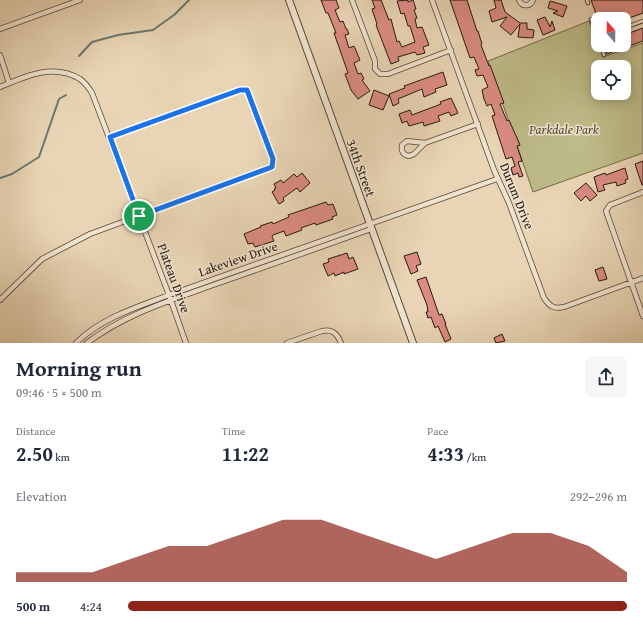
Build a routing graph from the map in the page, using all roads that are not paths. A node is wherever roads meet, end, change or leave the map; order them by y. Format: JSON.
{"nodes":[{"id":1,"x":80,"y":0,"type":"edge"},
{"id":2,"x":289,"y":0,"type":"edge"},
{"id":3,"x":352,"y":0,"type":"edge"},
{"id":4,"x":432,"y":0,"type":"edge"},
{"id":5,"x":519,"y":0,"type":"edge"},
{"id":6,"x":533,"y":0,"type":"edge"},
{"id":7,"x":643,"y":21,"type":"edge"},
{"id":8,"x":631,"y":25,"type":"edge"},
{"id":9,"x":0,"y":29,"type":"edge"},
{"id":10,"x":451,"y":50,"type":"junction"},
{"id":11,"x":0,"y":55,"type":"edge"},
{"id":12,"x":9,"y":83,"type":"junction"},
{"id":13,"x":0,"y":87,"type":"edge"},
{"id":14,"x":478,"y":124,"type":"junction"},
{"id":15,"x":110,"y":137,"type":"junction"},
{"id":16,"x":425,"y":143,"type":"junction"},
{"id":17,"x":497,"y":179,"type":"junction"},
{"id":18,"x":643,"y":192,"type":"edge"},
{"id":19,"x":139,"y":216,"type":"junction"},
{"id":20,"x":371,"y":226,"type":"junction"},
{"id":21,"x":643,"y":278,"type":"edge"},
{"id":22,"x":631,"y":282,"type":"junction"},
{"id":23,"x":169,"y":295,"type":"junction"},
{"id":24,"x":0,"y":300,"type":"edge"},
{"id":25,"x":171,"y":300,"type":"junction"},
{"id":26,"x":643,"y":316,"type":"edge"},
{"id":27,"x":76,"y":343,"type":"edge"},
{"id":28,"x":86,"y":343,"type":"edge"},
{"id":29,"x":186,"y":343,"type":"edge"},
{"id":30,"x":287,"y":343,"type":"edge"},
{"id":31,"x":340,"y":343,"type":"edge"},
{"id":32,"x":413,"y":343,"type":"edge"}],
"edges":[{"from":1,"to":9,"type":"street"},
{"from":2,"to":20,"type":"street","name":"34th Street"},
{"from":3,"to":10,"type":"street"},
{"from":4,"to":10,"type":"street","name":"Durum Drive"},
{"from":5,"to":6,"type":"street"},
{"from":7,"to":8,"type":"lane"},
{"from":10,"to":14,"type":"street","name":"Durum Drive"},
{"from":11,"to":12,"type":"street"},
{"from":12,"to":13,"type":"street","name":"Plateau Drive"},
{"from":12,"to":15,"type":"street","name":"Plateau Drive"},
{"from":14,"to":16,"type":"street"},
{"from":14,"to":17,"type":"street","name":"Durum Drive"},
{"from":15,"to":19,"type":"street","name":"Plateau Drive"},
{"from":15,"to":19,"type":"street"},
{"from":16,"to":16,"type":"street"},
{"from":17,"to":20,"type":"street"},
{"from":17,"to":22,"type":"street","name":"Durum Drive"},
{"from":18,"to":22,"type":"street"},
{"from":19,"to":23,"type":"street","name":"Plateau Drive"},
{"from":19,"to":24,"type":"street"},
{"from":20,"to":23,"type":"street","name":"Lakeview Drive"},
{"from":20,"to":25,"type":"street","name":"Lakeview Drive"},
{"from":20,"to":32,"type":"street","name":"34th Street"},
{"from":21,"to":22,"type":"street","name":"Durum Drive"},
{"from":22,"to":26,"type":"street"},
{"from":23,"to":25,"type":"street","name":"Plateau Drive"},
{"from":23,"to":27,"type":"street","name":"Lakeview Drive"},
{"from":25,"to":28,"type":"street","name":"Lakeview Drive"},
{"from":25,"to":29,"type":"street","name":"Plateau Drive"},
{"from":30,"to":31,"type":"street"}]}
